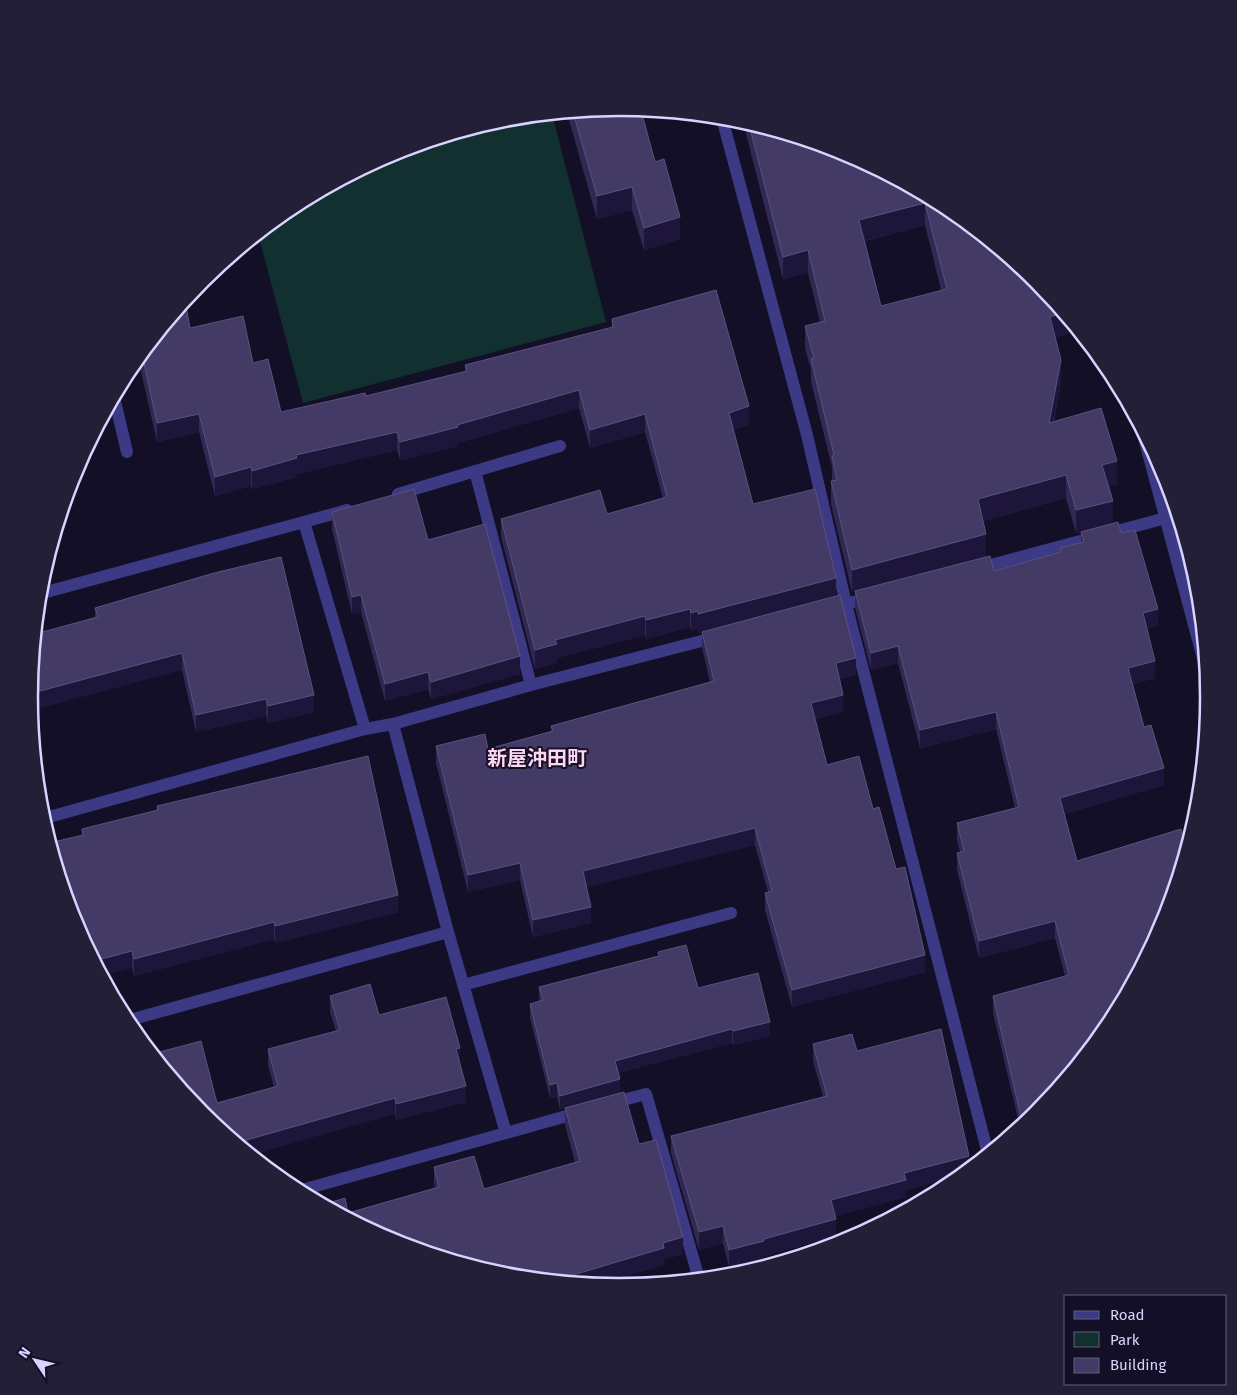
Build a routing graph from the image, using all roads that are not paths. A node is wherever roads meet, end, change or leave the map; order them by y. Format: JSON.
{"nodes":[{"id":1,"x":724,"y":127,"type":"edge"},
{"id":2,"x":116,"y":405,"type":"edge"},
{"id":3,"x":560,"y":446,"type":"dead end"},
{"id":4,"x":127,"y":452,"type":"dead end"},
{"id":5,"x":475,"y":471,"type":"junction"},
{"id":6,"x":390,"y":497,"type":"edge"},
{"id":7,"x":361,"y":505,"type":"edge"},
{"id":8,"x":1171,"y":517,"type":"edge"},
{"id":9,"x":1171,"y":519,"type":"edge"},
{"id":10,"x":304,"y":522,"type":"junction"},
{"id":11,"x":968,"y":571,"type":"edge"},
{"id":12,"x":48,"y":592,"type":"edge"},
{"id":13,"x":883,"y":594,"type":"edge"},
{"id":14,"x":846,"y":604,"type":"junction"},
{"id":15,"x":817,"y":611,"type":"edge"},
{"id":16,"x":1195,"y":622,"type":"edge"},
{"id":17,"x":732,"y":633,"type":"edge"},
{"id":18,"x":532,"y":684,"type":"junction"},
{"id":19,"x":393,"y":724,"type":"junction"},
{"id":20,"x":365,"y":729,"type":"junction"},
{"id":21,"x":50,"y":817,"type":"edge"},
{"id":22,"x":731,"y":913,"type":"dead end"},
{"id":23,"x":448,"y":932,"type":"junction"},
{"id":24,"x":463,"y":985,"type":"junction"},
{"id":25,"x":134,"y":1019,"type":"edge"},
{"id":26,"x":506,"y":1133,"type":"junction"},
{"id":27,"x":986,"y":1147,"type":"edge"},
{"id":28,"x":309,"y":1189,"type":"edge"},
{"id":29,"x":697,"y":1273,"type":"edge"}],
"edges":[{"from":1,"to":14,"type":"street"},
{"from":2,"to":4,"type":"street"},
{"from":3,"to":5,"type":"street"},
{"from":5,"to":6,"type":"street"},
{"from":5,"to":18,"type":"street"},
{"from":7,"to":10,"type":"street"},
{"from":8,"to":11,"type":"street"},
{"from":9,"to":16,"type":"street"},
{"from":10,"to":12,"type":"street"},
{"from":10,"to":20,"type":"street"},
{"from":13,"to":14,"type":"street"},
{"from":14,"to":15,"type":"street"},
{"from":14,"to":27,"type":"street"},
{"from":17,"to":18,"type":"street"},
{"from":18,"to":19,"type":"street"},
{"from":19,"to":20,"type":"street"},
{"from":19,"to":23,"type":"street"},
{"from":20,"to":21,"type":"street"},
{"from":22,"to":24,"type":"street"},
{"from":23,"to":24,"type":"street"},
{"from":23,"to":25,"type":"street"},
{"from":24,"to":26,"type":"street"},
{"from":26,"to":28,"type":"street"},
{"from":26,"to":29,"type":"street"}]}
